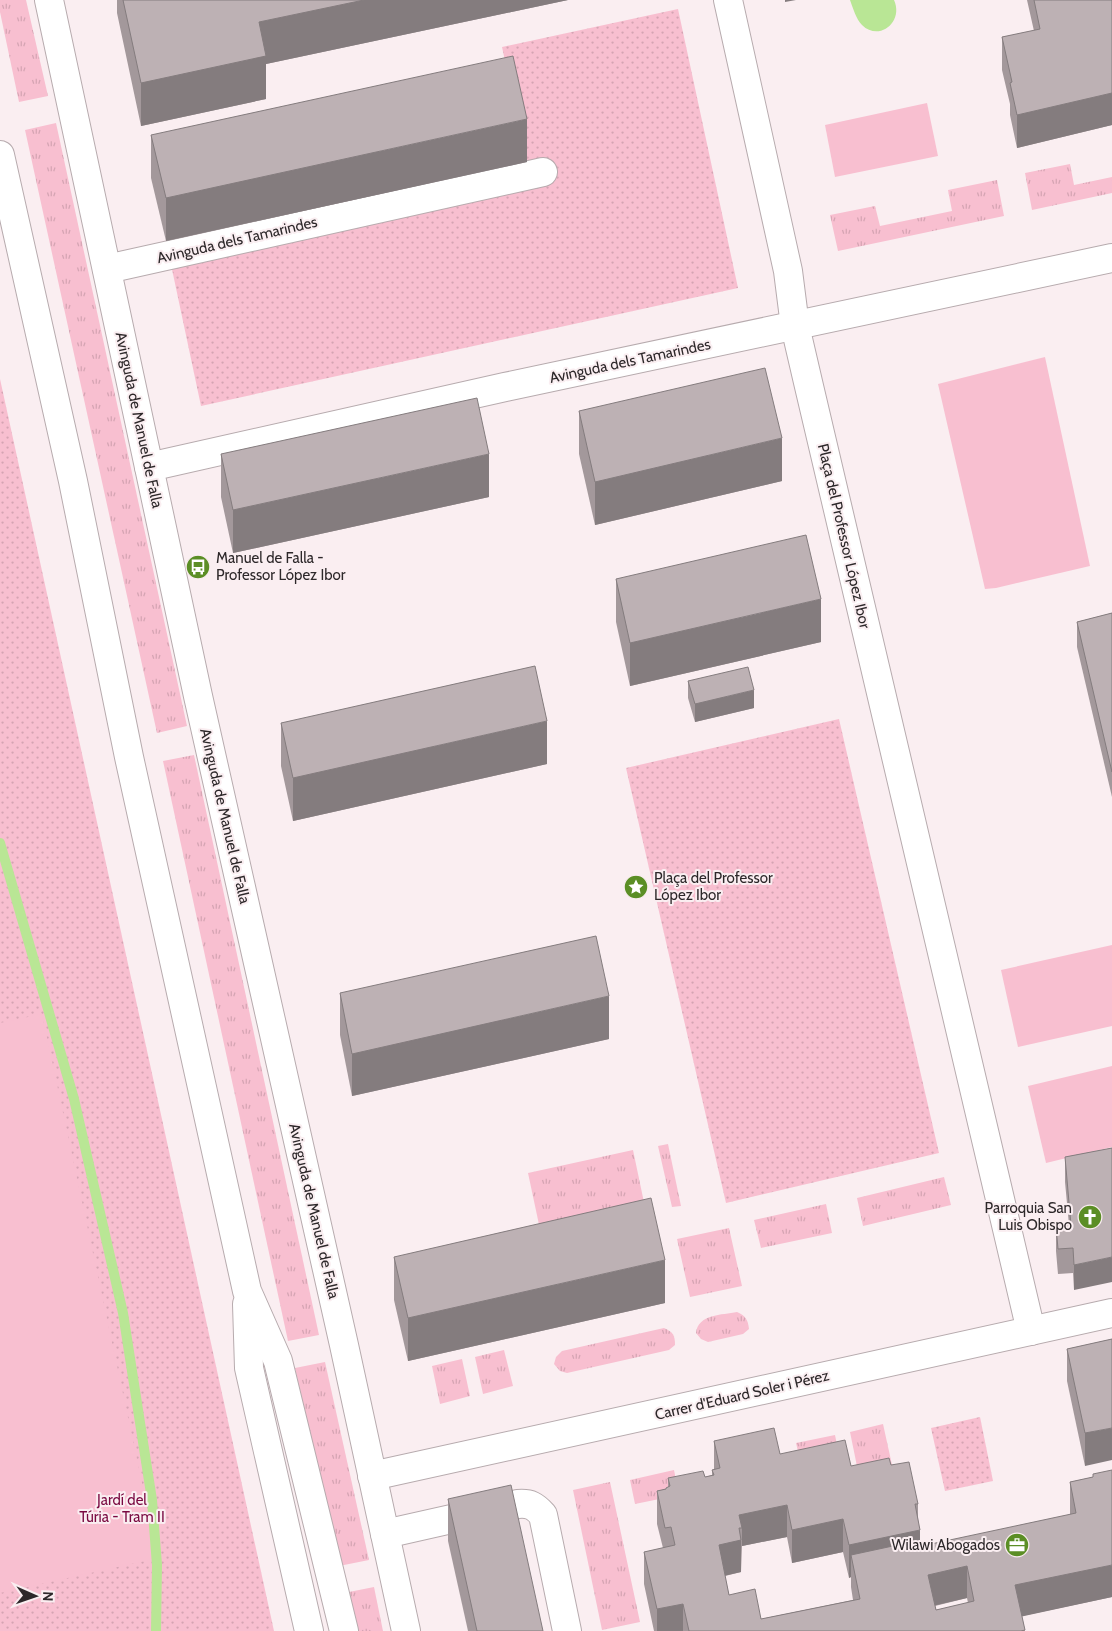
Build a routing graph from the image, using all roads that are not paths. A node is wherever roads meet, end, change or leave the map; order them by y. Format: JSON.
{"nodes":[{"id":1,"x":48,"y":0,"type":"edge"},
{"id":2,"x":728,"y":0,"type":"edge"},
{"id":3,"x":0,"y":155,"type":"edge"},
{"id":4,"x":543,"y":172,"type":"dead end"},
{"id":5,"x":1112,"y":258,"type":"edge"},
{"id":6,"x":107,"y":270,"type":"junction"},
{"id":7,"x":795,"y":326,"type":"junction"},
{"id":8,"x":150,"y":467,"type":"junction"},
{"id":9,"x":247,"y":1291,"type":"junction"},
{"id":10,"x":1112,"y":1313,"type":"edge"},
{"id":11,"x":1031,"y":1331,"type":"junction"},
{"id":12,"x":372,"y":1476,"type":"junction"},
{"id":13,"x":385,"y":1534,"type":"junction"},
{"id":14,"x":309,"y":1631,"type":"edge"},
{"id":15,"x":344,"y":1631,"type":"edge"},
{"id":16,"x":406,"y":1631,"type":"edge"},
{"id":17,"x":567,"y":1631,"type":"edge"}],
"edges":[{"from":1,"to":6,"type":"street","name":"Avinguda de Manuel de Falla"},
{"from":2,"to":7,"type":"street","name":"Plaça del Professor López Ibor"},
{"from":3,"to":9,"type":"street"},
{"from":4,"to":6,"type":"street","name":"Avinguda dels Tamarindes"},
{"from":5,"to":7,"type":"street","name":"Avinguda dels Tamarindes"},
{"from":6,"to":8,"type":"street","name":"Avinguda de Manuel de Falla"},
{"from":7,"to":8,"type":"street","name":"Avinguda dels Tamarindes"},
{"from":7,"to":11,"type":"street","name":"Plaça del Professor López Ibor"},
{"from":8,"to":12,"type":"street","name":"Avinguda de Manuel de Falla"},
{"from":9,"to":14,"type":"street"},
{"from":9,"to":15,"type":"street"},
{"from":10,"to":11,"type":"street","name":"Carrer d'Eduard Soler i Pérez"},
{"from":11,"to":12,"type":"street","name":"Carrer d'Eduard Soler i Pérez"},
{"from":12,"to":13,"type":"street","name":"Avinguda de Manuel de Falla"},
{"from":13,"to":16,"type":"street","name":"Avinguda de Manuel de Falla"},
{"from":13,"to":17,"type":"street"}]}
